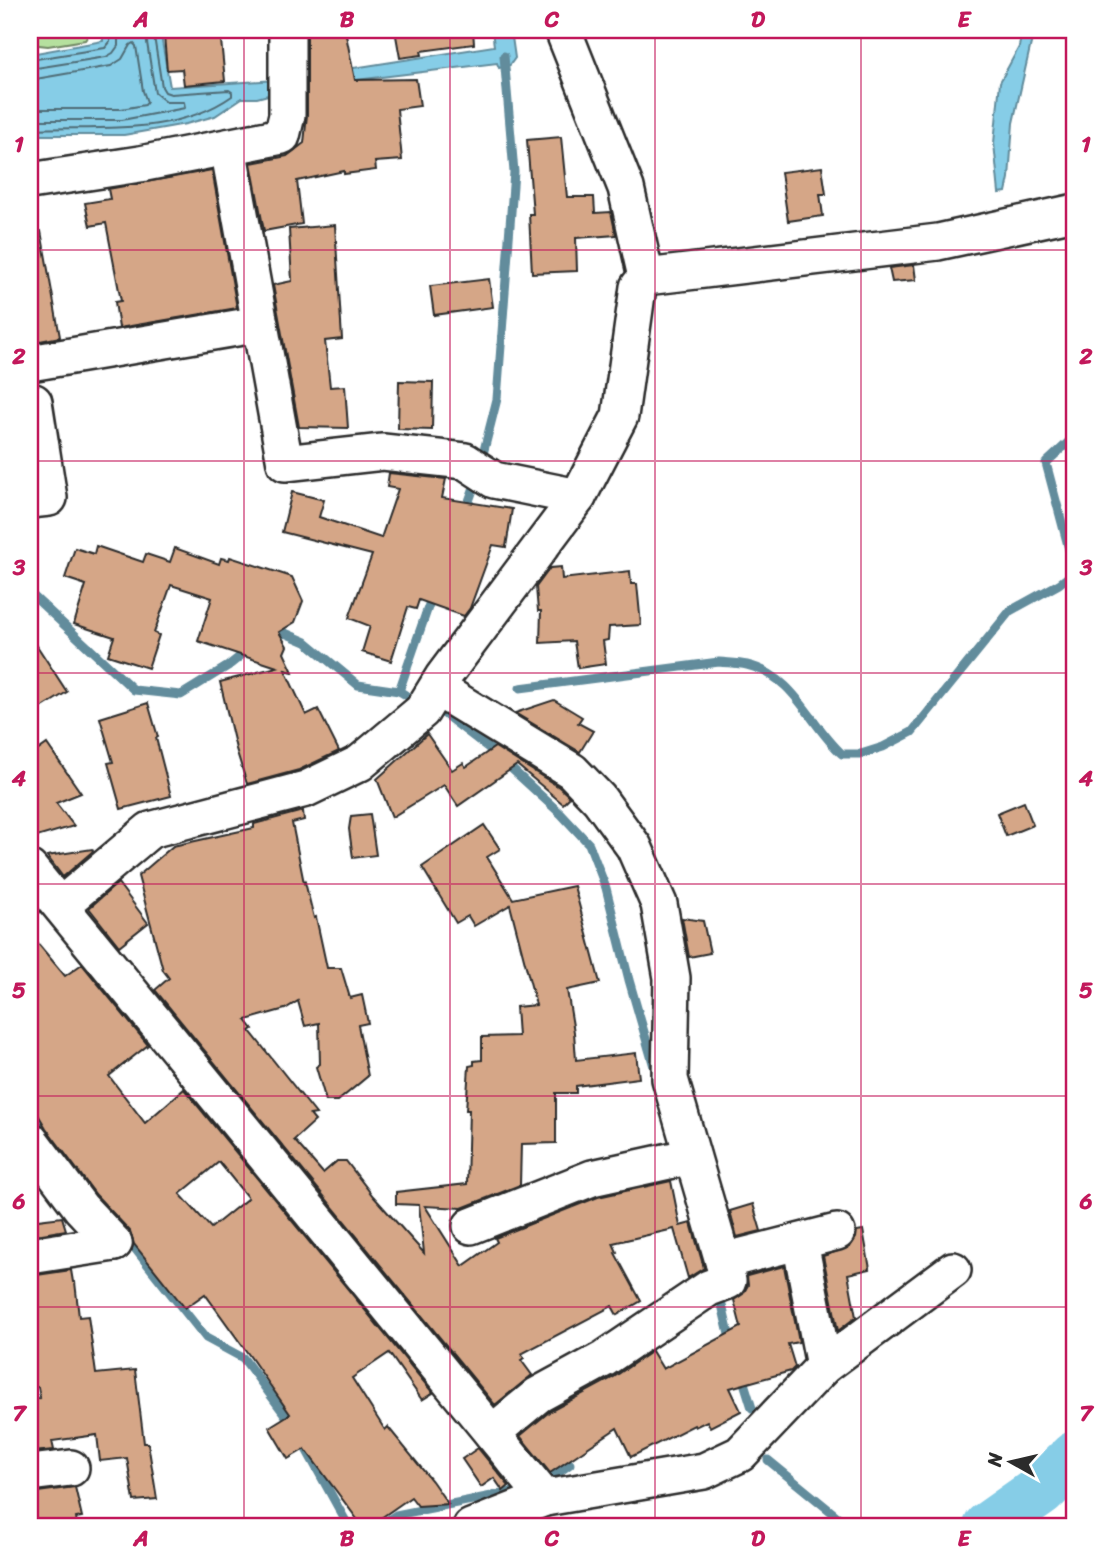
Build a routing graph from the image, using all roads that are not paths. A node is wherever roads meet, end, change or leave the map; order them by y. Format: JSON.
{"nodes":[{"id":1,"x":287,"y":30,"type":"edge"},
{"id":2,"x":563,"y":30,"type":"edge"},
{"id":3,"x":228,"y":147,"type":"junction"},
{"id":4,"x":30,"y":181,"type":"edge"},
{"id":5,"x":1075,"y":212,"type":"edge"},
{"id":6,"x":646,"y":277,"type":"junction"},
{"id":7,"x":260,"y":324,"type":"junction"},
{"id":8,"x":30,"y":363,"type":"edge"},
{"id":9,"x":30,"y":402,"type":"edge"},
{"id":10,"x":578,"y":497,"type":"junction"},
{"id":11,"x":30,"y":500,"type":"edge"},
{"id":12,"x":430,"y":700,"type":"junction"},
{"id":13,"x":30,"y":869,"type":"edge"},
{"id":14,"x":61,"y":905,"type":"junction"},
{"id":15,"x":30,"y":1140,"type":"edge"},
{"id":16,"x":685,"y":1157,"type":"junction"},
{"id":17,"x":471,"y":1226,"type":"dead end"},
{"id":18,"x":837,"y":1232,"type":"dead end"},
{"id":19,"x":800,"y":1242,"type":"junction"},
{"id":20,"x":30,"y":1256,"type":"edge"},
{"id":21,"x":953,"y":1270,"type":"dead end"},
{"id":22,"x":718,"y":1278,"type":"junction"},
{"id":23,"x":824,"y":1366,"type":"junction"},
{"id":24,"x":492,"y":1433,"type":"junction"},
{"id":25,"x":71,"y":1468,"type":"dead end"},
{"id":26,"x":30,"y":1473,"type":"edge"},
{"id":27,"x":545,"y":1498,"type":"junction"},
{"id":28,"x":471,"y":1527,"type":"edge"}],
"edges":[{"from":1,"to":3,"type":"street"},
{"from":2,"to":6,"type":"street"},
{"from":3,"to":4,"type":"street"},
{"from":3,"to":7,"type":"street"},
{"from":5,"to":6,"type":"street"},
{"from":6,"to":10,"type":"street"},
{"from":7,"to":8,"type":"street"},
{"from":7,"to":10,"type":"street"},
{"from":9,"to":11,"type":"street"},
{"from":10,"to":12,"type":"street"},
{"from":12,"to":14,"type":"street"},
{"from":12,"to":16,"type":"street"},
{"from":13,"to":14,"type":"street"},
{"from":14,"to":24,"type":"street"},
{"from":15,"to":20,"type":"street"},
{"from":16,"to":17,"type":"street"},
{"from":16,"to":22,"type":"street"},
{"from":18,"to":19,"type":"street"},
{"from":19,"to":22,"type":"street"},
{"from":19,"to":23,"type":"street"},
{"from":21,"to":23,"type":"street"},
{"from":22,"to":24,"type":"street"},
{"from":23,"to":27,"type":"street"},
{"from":24,"to":27,"type":"street"},
{"from":25,"to":26,"type":"street"},
{"from":27,"to":28,"type":"street"}]}
